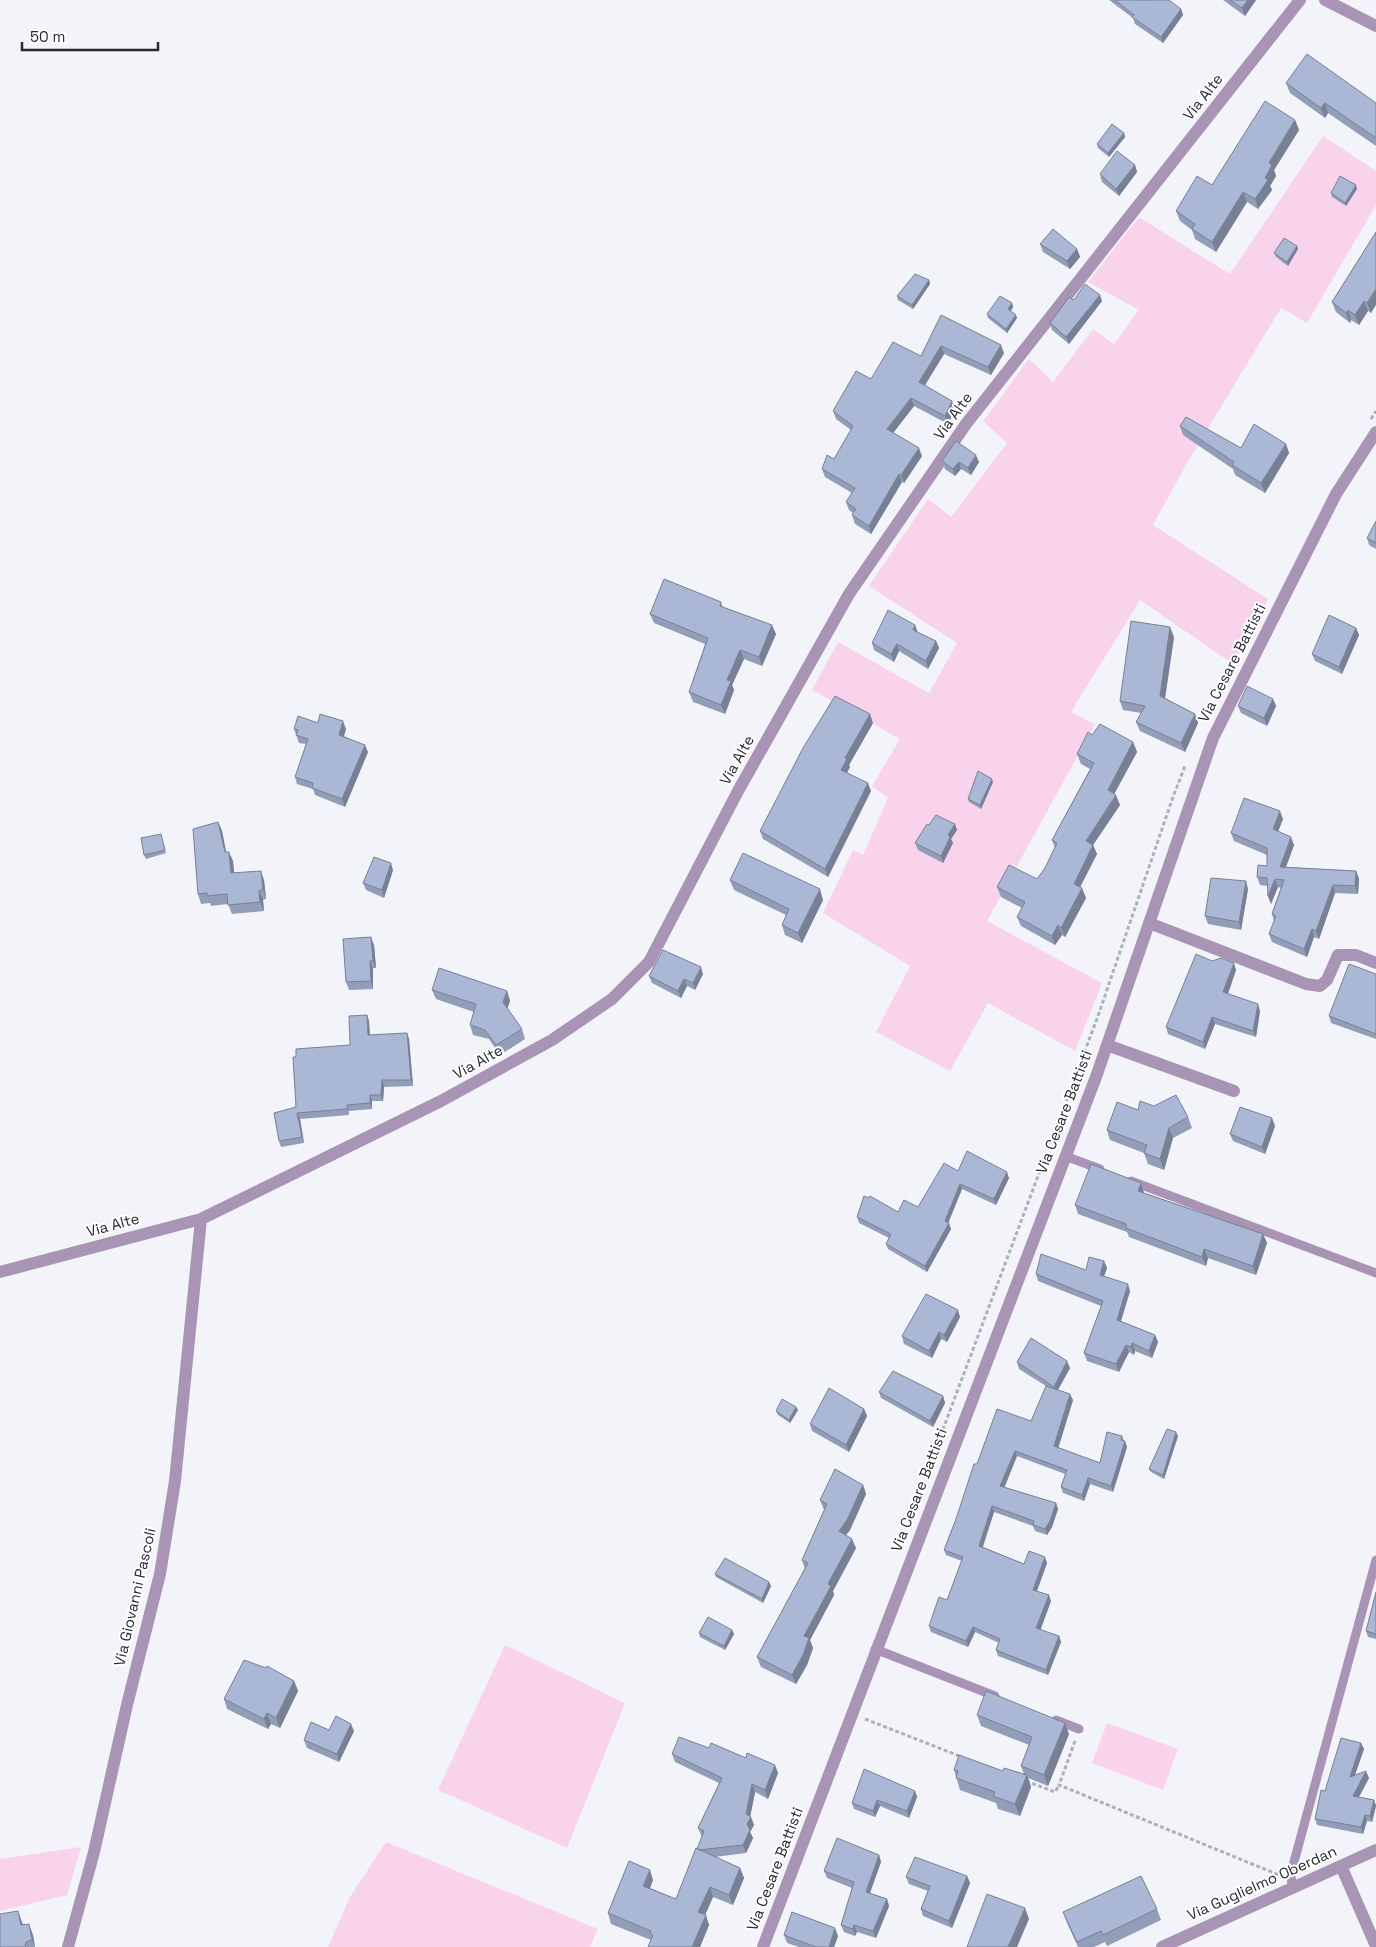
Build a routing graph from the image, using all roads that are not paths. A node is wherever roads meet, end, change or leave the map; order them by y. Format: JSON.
{"nodes":[{"id":1,"x":1300,"y":0,"type":"edge"},
{"id":2,"x":1326,"y":0,"type":"edge"},
{"id":3,"x":1376,"y":26,"type":"edge"},
{"id":4,"x":1376,"y":432,"type":"edge"},
{"id":5,"x":1149,"y":923,"type":"junction"},
{"id":6,"x":1376,"y":963,"type":"edge"},
{"id":7,"x":1107,"y":1045,"type":"junction"},
{"id":8,"x":1234,"y":1091,"type":"dead end"},
{"id":9,"x":1065,"y":1156,"type":"junction"},
{"id":10,"x":1111,"y":1173,"type":"edge"},
{"id":11,"x":1120,"y":1177,"type":"edge"},
{"id":12,"x":201,"y":1218,"type":"junction"},
{"id":13,"x":0,"y":1272,"type":"edge"},
{"id":14,"x":1376,"y":1273,"type":"edge"},
{"id":15,"x":1376,"y":1560,"type":"edge"},
{"id":16,"x":875,"y":1649,"type":"junction"},
{"id":17,"x":1005,"y":1700,"type":"edge"},
{"id":18,"x":1042,"y":1715,"type":"edge"},
{"id":19,"x":1079,"y":1729,"type":"road end"},
{"id":20,"x":1376,"y":1850,"type":"edge"},
{"id":21,"x":1341,"y":1866,"type":"junction"},
{"id":22,"x":1292,"y":1887,"type":"junction"},
{"id":23,"x":1376,"y":1946,"type":"edge"},
{"id":24,"x":68,"y":1947,"type":"edge"},
{"id":25,"x":763,"y":1947,"type":"edge"},
{"id":26,"x":1162,"y":1947,"type":"edge"}],
"edges":[{"from":1,"to":12,"type":"street","name":"Via Alte"},
{"from":2,"to":3,"type":"street"},
{"from":4,"to":5,"type":"street","name":"Via Cesare Battisti"},
{"from":5,"to":6,"type":"street"},
{"from":5,"to":7,"type":"street","name":"Via Cesare Battisti"},
{"from":7,"to":8,"type":"street","name":"Via Cesare Battisti"},
{"from":7,"to":9,"type":"street","name":"Via Cesare Battisti"},
{"from":9,"to":10,"type":"lane"},
{"from":9,"to":16,"type":"street","name":"Via Cesare Battisti"},
{"from":11,"to":14,"type":"lane"},
{"from":12,"to":13,"type":"street","name":"Via Alte"},
{"from":12,"to":24,"type":"street","name":"Via Giovanni Pascoli"},
{"from":15,"to":22,"type":"lane"},
{"from":16,"to":17,"type":"lane"},
{"from":16,"to":25,"type":"street","name":"Via Cesare Battisti"},
{"from":18,"to":19,"type":"lane"},
{"from":20,"to":21,"type":"street","name":"Via Guglielmo Oberdan"},
{"from":21,"to":22,"type":"street","name":"Via Guglielmo Oberdan"},
{"from":21,"to":23,"type":"street"},
{"from":22,"to":26,"type":"street","name":"Via Guglielmo Oberdan"}]}
